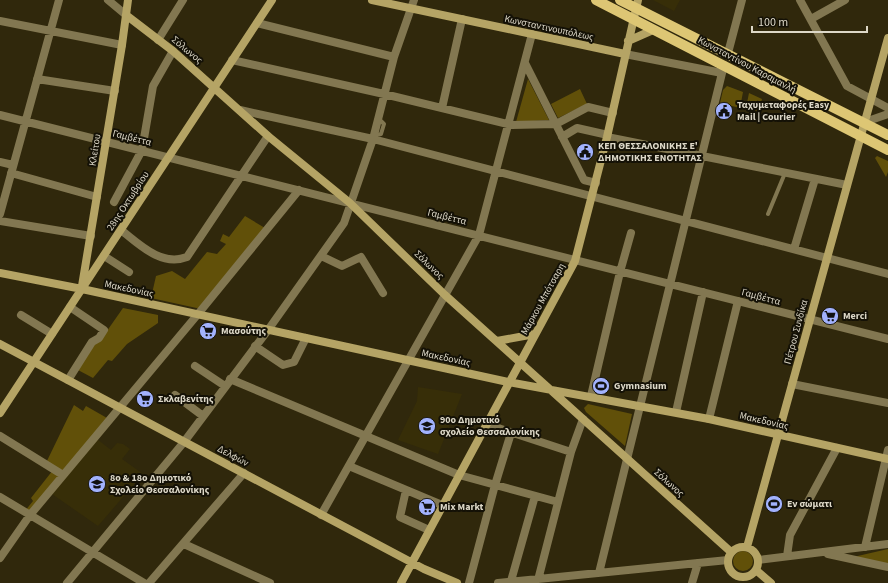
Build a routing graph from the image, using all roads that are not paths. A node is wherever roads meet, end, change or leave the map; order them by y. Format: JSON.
{"nodes":[{"id":1,"x":59,"y":0,"type":"edge"},
{"id":2,"x":108,"y":0,"type":"edge"},
{"id":3,"x":128,"y":0,"type":"edge"},
{"id":4,"x":183,"y":0,"type":"edge"},
{"id":5,"x":272,"y":0,"type":"edge"},
{"id":6,"x":372,"y":0,"type":"edge"},
{"id":7,"x":414,"y":0,"type":"edge"},
{"id":8,"x":596,"y":0,"type":"edge"},
{"id":9,"x":620,"y":0,"type":"edge"},
{"id":10,"x":742,"y":0,"type":"edge"},
{"id":11,"x":800,"y":0,"type":"edge"},
{"id":12,"x":845,"y":0,"type":"edge"},
{"id":13,"x":637,"y":4,"type":"edge"},
{"id":14,"x":412,"y":8,"type":"junction"},
{"id":15,"x":126,"y":15,"type":"junction"},
{"id":16,"x":462,"y":19,"type":"junction"},
{"id":17,"x":634,"y":19,"type":"junction"},
{"id":18,"x":811,"y":19,"type":"junction"},
{"id":19,"x":0,"y":21,"type":"edge"},
{"id":20,"x":256,"y":23,"type":"junction"},
{"id":21,"x":50,"y":30,"type":"junction"},
{"id":22,"x":653,"y":30,"type":"junction"},
{"id":23,"x":532,"y":34,"type":"junction"},
{"id":24,"x":888,"y":38,"type":"edge"},
{"id":25,"x":158,"y":40,"type":"junction"},
{"id":26,"x":628,"y":41,"type":"junction"},
{"id":27,"x":122,"y":45,"type":"junction"},
{"id":28,"x":173,"y":51,"type":"junction"},
{"id":29,"x":728,"y":53,"type":"junction"},
{"id":30,"x":625,"y":54,"type":"junction"},
{"id":31,"x":394,"y":57,"type":"junction"},
{"id":32,"x":232,"y":60,"type":"junction"},
{"id":33,"x":525,"y":63,"type":"junction"},
{"id":34,"x":723,"y":69,"type":"junction"},
{"id":35,"x":37,"y":79,"type":"junction"},
{"id":36,"x":214,"y":87,"type":"junction"},
{"id":37,"x":115,"y":91,"type":"junction"},
{"id":38,"x":384,"y":94,"type":"junction"},
{"id":39,"x":872,"y":99,"type":"junction"},
{"id":40,"x":442,"y":108,"type":"junction"},
{"id":41,"x":888,"y":108,"type":"edge"},
{"id":42,"x":240,"y":110,"type":"junction"},
{"id":43,"x":613,"y":113,"type":"junction"},
{"id":44,"x":888,"y":114,"type":"edge"},
{"id":45,"x":0,"y":115,"type":"edge"},
{"id":46,"x":25,"y":121,"type":"junction"},
{"id":47,"x":381,"y":121,"type":"dead end"},
{"id":48,"x":865,"y":122,"type":"junction"},
{"id":49,"x":508,"y":124,"type":"junction"},
{"id":50,"x":556,"y":124,"type":"junction"},
{"id":51,"x":888,"y":134,"type":"edge"},
{"id":52,"x":268,"y":136,"type":"junction"},
{"id":53,"x":607,"y":136,"type":"junction"},
{"id":54,"x":861,"y":136,"type":"junction"},
{"id":55,"x":373,"y":137,"type":"junction"},
{"id":56,"x":562,"y":137,"type":"junction"},
{"id":57,"x":106,"y":142,"type":"junction"},
{"id":58,"x":142,"y":150,"type":"junction"},
{"id":59,"x":888,"y":150,"type":"edge"},
{"id":60,"x":168,"y":157,"type":"junction"},
{"id":61,"x":701,"y":157,"type":"junction"},
{"id":62,"x":0,"y":162,"type":"edge"},
{"id":63,"x":12,"y":169,"type":"junction"},
{"id":64,"x":496,"y":171,"type":"junction"},
{"id":65,"x":785,"y":173,"type":"junction"},
{"id":66,"x":241,"y":175,"type":"junction"},
{"id":67,"x":815,"y":179,"type":"junction"},
{"id":68,"x":596,"y":183,"type":"junction"},
{"id":69,"x":847,"y":185,"type":"junction"},
{"id":70,"x":299,"y":190,"type":"junction"},
{"id":71,"x":97,"y":197,"type":"junction"},
{"id":72,"x":593,"y":197,"type":"junction"},
{"id":73,"x":114,"y":202,"type":"dead end"},
{"id":74,"x":350,"y":203,"type":"junction"},
{"id":75,"x":0,"y":214,"type":"edge"},
{"id":76,"x":768,"y":214,"type":"dead end"},
{"id":77,"x":0,"y":221,"type":"edge"},
{"id":78,"x":686,"y":221,"type":"junction"},
{"id":79,"x":121,"y":230,"type":"junction"},
{"id":80,"x":631,"y":233,"type":"dead end"},
{"id":81,"x":479,"y":235,"type":"junction"},
{"id":82,"x":90,"y":236,"type":"junction"},
{"id":83,"x":794,"y":249,"type":"junction"},
{"id":84,"x":104,"y":256,"type":"junction"},
{"id":85,"x":322,"y":256,"type":"junction"},
{"id":86,"x":827,"y":258,"type":"junction"},
{"id":87,"x":576,"y":260,"type":"junction"},
{"id":88,"x":129,"y":272,"type":"dead end"},
{"id":89,"x":620,"y":272,"type":"junction"},
{"id":90,"x":0,"y":273,"type":"edge"},
{"id":91,"x":888,"y":274,"type":"edge"},
{"id":92,"x":670,"y":283,"type":"junction"},
{"id":93,"x":82,"y":289,"type":"junction"},
{"id":94,"x":703,"y":292,"type":"junction"},
{"id":95,"x":383,"y":293,"type":"dead end"},
{"id":96,"x":445,"y":295,"type":"junction"},
{"id":97,"x":738,"y":301,"type":"junction"},
{"id":98,"x":70,"y":307,"type":"junction"},
{"id":99,"x":198,"y":314,"type":"junction"},
{"id":100,"x":21,"y":315,"type":"dead end"},
{"id":101,"x":810,"y":320,"type":"junction"},
{"id":102,"x":268,"y":330,"type":"junction"},
{"id":103,"x":52,"y":334,"type":"junction"},
{"id":104,"x":535,"y":334,"type":"junction"},
{"id":105,"x":306,"y":338,"type":"junction"},
{"id":106,"x":888,"y":339,"type":"edge"},
{"id":107,"x":497,"y":341,"type":"junction"},
{"id":108,"x":0,"y":344,"type":"edge"},
{"id":109,"x":254,"y":346,"type":"junction"},
{"id":110,"x":408,"y":360,"type":"junction"},
{"id":111,"x":34,"y":362,"type":"junction"},
{"id":112,"x":520,"y":362,"type":"junction"},
{"id":113,"x":195,"y":366,"type":"dead end"},
{"id":114,"x":230,"y":379,"type":"junction"},
{"id":115,"x":68,"y":380,"type":"junction"},
{"id":116,"x":508,"y":382,"type":"junction"},
{"id":117,"x":792,"y":384,"type":"junction"},
{"id":118,"x":225,"y":386,"type":"junction"},
{"id":119,"x":548,"y":388,"type":"junction"},
{"id":120,"x":175,"y":395,"type":"dead end"},
{"id":121,"x":591,"y":396,"type":"junction"},
{"id":122,"x":888,"y":403,"type":"edge"},
{"id":123,"x":640,"y":406,"type":"junction"},
{"id":124,"x":119,"y":407,"type":"junction"},
{"id":125,"x":676,"y":412,"type":"junction"},
{"id":126,"x":0,"y":413,"type":"edge"},
{"id":127,"x":203,"y":416,"type":"junction"},
{"id":128,"x":583,"y":419,"type":"junction"},
{"id":129,"x":709,"y":419,"type":"junction"},
{"id":130,"x":486,"y":424,"type":"junction"},
{"id":131,"x":511,"y":433,"type":"junction"},
{"id":132,"x":778,"y":435,"type":"junction"},
{"id":133,"x":0,"y":436,"type":"edge"},
{"id":134,"x":366,"y":436,"type":"junction"},
{"id":135,"x":184,"y":442,"type":"junction"},
{"id":136,"x":837,"y":448,"type":"junction"},
{"id":137,"x":571,"y":452,"type":"junction"},
{"id":138,"x":887,"y":456,"type":"edge"},
{"id":139,"x":627,"y":459,"type":"junction"},
{"id":140,"x":349,"y":466,"type":"junction"},
{"id":141,"x":244,"y":474,"type":"junction"},
{"id":142,"x":63,"y":475,"type":"junction"},
{"id":143,"x":458,"y":475,"type":"junction"},
{"id":144,"x":495,"y":485,"type":"junction"},
{"id":145,"x":406,"y":490,"type":"junction"},
{"id":146,"x":535,"y":496,"type":"junction"},
{"id":147,"x":0,"y":497,"type":"edge"},
{"id":148,"x":558,"y":502,"type":"junction"},
{"id":149,"x":442,"y":505,"type":"junction"},
{"id":150,"x":30,"y":515,"type":"junction"},
{"id":151,"x":321,"y":515,"type":"junction"},
{"id":152,"x":430,"y":530,"type":"junction"},
{"id":153,"x":184,"y":544,"type":"junction"},
{"id":154,"x":888,"y":544,"type":"edge"},
{"id":155,"x":748,"y":547,"type":"junction"},
{"id":156,"x":865,"y":547,"type":"junction"},
{"id":157,"x":92,"y":552,"type":"junction"},
{"id":158,"x":731,"y":552,"type":"junction"},
{"id":159,"x":818,"y":552,"type":"junction"},
{"id":160,"x":787,"y":556,"type":"junction"},
{"id":161,"x":0,"y":558,"type":"edge"},
{"id":162,"x":728,"y":560,"type":"junction"},
{"id":163,"x":758,"y":560,"type":"junction"},
{"id":164,"x":412,"y":563,"type":"junction"},
{"id":165,"x":698,"y":563,"type":"junction"},
{"id":166,"x":888,"y":567,"type":"edge"},
{"id":167,"x":756,"y":570,"type":"junction"},
{"id":168,"x":599,"y":573,"type":"junction"},
{"id":169,"x":538,"y":580,"type":"junction"},
{"id":170,"x":739,"y":580,"type":"edge"},
{"id":171,"x":511,"y":581,"type":"junction"},
{"id":172,"x":266,"y":582,"type":"edge"},
{"id":173,"x":67,"y":583,"type":"edge"},
{"id":174,"x":144,"y":583,"type":"edge"},
{"id":175,"x":149,"y":583,"type":"edge"},
{"id":176,"x":401,"y":583,"type":"edge"},
{"id":177,"x":457,"y":583,"type":"edge"},
{"id":178,"x":469,"y":583,"type":"edge"},
{"id":179,"x":498,"y":583,"type":"edge"},
{"id":180,"x":692,"y":583,"type":"edge"},
{"id":181,"x":771,"y":583,"type":"edge"}],
"edges":[{"from":1,"to":21,"type":"street"},
{"from":2,"to":15,"type":"street","name":"Σόλωνος"},
{"from":3,"to":15,"type":"street","name":"Κλείτου"},
{"from":4,"to":25,"type":"street"},
{"from":5,"to":20,"type":"street","name":"28ης Οκτωβρίου"},
{"from":6,"to":14,"type":"street","name":"Κωνσταντινουπόλεως"},
{"from":7,"to":14,"type":"street"},
{"from":8,"to":17,"type":"main road","name":"Κωνσταντίνου Καραμανλή"},
{"from":9,"to":13,"type":"main road","name":"Κωνσταντίνου Καραμανλή"},
{"from":10,"to":29,"type":"street"},
{"from":11,"to":18,"type":"street"},
{"from":12,"to":18,"type":"street"},
{"from":13,"to":17,"type":"street","name":"Μάρκου Μπότσαρη"},
{"from":13,"to":29,"type":"main road","name":"Κωνσταντίνου Καραμανλή"},
{"from":14,"to":16,"type":"street","name":"Κωνσταντινουπόλεως"},
{"from":14,"to":31,"type":"street"},
{"from":15,"to":25,"type":"street","name":"Σόλωνος"},
{"from":15,"to":27,"type":"street","name":"Κλείτου"},
{"from":16,"to":23,"type":"street","name":"Κωνσταντινουπόλεως"},
{"from":16,"to":40,"type":"street"},
{"from":17,"to":22,"type":"main road","name":"Κωνσταντίνου Καραμανλή"},
{"from":17,"to":26,"type":"street","name":"Μάρκου Μπότσαρη"},
{"from":18,"to":39,"type":"street"},
{"from":19,"to":21,"type":"street"},
{"from":20,"to":31,"type":"street"},
{"from":20,"to":32,"type":"street","name":"28ης Οκτωβρίου"},
{"from":21,"to":27,"type":"street"},
{"from":21,"to":35,"type":"street"},
{"from":22,"to":26,"type":"street"},
{"from":22,"to":34,"type":"main road","name":"Κωνσταντίνου Καραμανλή"},
{"from":23,"to":30,"type":"street","name":"Κωνσταντινουπόλεως"},
{"from":23,"to":33,"type":"street"},
{"from":24,"to":39,"type":"street","name":"Πέτρου Συνδίκα"},
{"from":25,"to":28,"type":"street","name":"Σόλωνος"},
{"from":26,"to":30,"type":"street","name":"Μάρκου Μπότσαρη"},
{"from":27,"to":37,"type":"street","name":"Κλείτου"},
{"from":28,"to":36,"type":"street","name":"Σόλωνος"},
{"from":28,"to":58,"type":"street"},
{"from":29,"to":48,"type":"main road","name":"Κωνσταντίνου Καραμανλή"},
{"from":30,"to":34,"type":"street","name":"Κωνσταντινουπόλεως"},
{"from":30,"to":43,"type":"street","name":"Μάρκου Μπότσαρη"},
{"from":31,"to":38,"type":"street"},
{"from":32,"to":36,"type":"street","name":"28ης Οκτωβρίου"},
{"from":32,"to":38,"type":"street"},
{"from":33,"to":49,"type":"street"},
{"from":33,"to":50,"type":"street"},
{"from":34,"to":54,"type":"main road","name":"Κωνσταντίνου Καραμανλή"},
{"from":34,"to":61,"type":"street"},
{"from":35,"to":37,"type":"street"},
{"from":35,"to":46,"type":"street"},
{"from":36,"to":42,"type":"street","name":"Σόλωνος"},
{"from":36,"to":60,"type":"street","name":"28ης Οκτωβρίου"},
{"from":37,"to":57,"type":"street","name":"Κλείτου"},
{"from":38,"to":40,"type":"street"},
{"from":38,"to":55,"type":"street"},
{"from":39,"to":41,"type":"street"},
{"from":39,"to":48,"type":"street","name":"Πέτρου Συνδίκα"},
{"from":40,"to":49,"type":"street"},
{"from":42,"to":52,"type":"street","name":"Σόλωνος"},
{"from":42,"to":55,"type":"street"},
{"from":43,"to":50,"type":"street"},
{"from":43,"to":53,"type":"street","name":"Μάρκου Μπότσαρη"},
{"from":44,"to":48,"type":"street"},
{"from":45,"to":46,"type":"street","name":"Γαμβέττα"},
{"from":46,"to":57,"type":"street","name":"Γαμβέττα"},
{"from":46,"to":63,"type":"street"},
{"from":47,"to":55,"type":"lane"},
{"from":48,"to":51,"type":"main road","name":"Κωνσταντίνου Καραμανλή"},
{"from":48,"to":54,"type":"street","name":"Πέτρου Συνδίκα"},
{"from":49,"to":50,"type":"street"},
{"from":49,"to":64,"type":"street"},
{"from":50,"to":56,"type":"street"},
{"from":52,"to":66,"type":"street"},
{"from":52,"to":74,"type":"street","name":"Σόλωνος"},
{"from":53,"to":56,"type":"street"},
{"from":53,"to":61,"type":"street"},
{"from":53,"to":68,"type":"street","name":"Μάρκου Μπότσαρη"},
{"from":54,"to":59,"type":"main road","name":"Κωνσταντίνου Καραμανλή"},
{"from":54,"to":69,"type":"street","name":"Πέτρου Συνδίκα"},
{"from":55,"to":64,"type":"street"},
{"from":55,"to":74,"type":"street"},
{"from":56,"to":68,"type":"street"},
{"from":57,"to":58,"type":"street","name":"Γαμβέττα"},
{"from":57,"to":71,"type":"street","name":"Κλείτου"},
{"from":58,"to":60,"type":"street","name":"Γαμβέττα"},
{"from":58,"to":73,"type":"street"},
{"from":60,"to":66,"type":"street","name":"Γαμβέττα"},
{"from":60,"to":79,"type":"street","name":"28ης Οκτωβρίου"},
{"from":61,"to":65,"type":"street"},
{"from":61,"to":78,"type":"street"},
{"from":62,"to":63,"type":"street"},
{"from":63,"to":71,"type":"street"},
{"from":63,"to":75,"type":"street"},
{"from":64,"to":72,"type":"street"},
{"from":64,"to":81,"type":"street"},
{"from":65,"to":67,"type":"street"},
{"from":65,"to":76,"type":"lane"},
{"from":66,"to":70,"type":"street","name":"Γαμβέττα"},
{"from":66,"to":79,"type":"street"},
{"from":67,"to":69,"type":"street"},
{"from":67,"to":83,"type":"street"},
{"from":68,"to":72,"type":"street","name":"Μάρκου Μπότσαρη"},
{"from":69,"to":86,"type":"street","name":"Πέτρου Συνδίκα"},
{"from":70,"to":74,"type":"street","name":"Γαμβέττα"},
{"from":70,"to":99,"type":"street"},
{"from":71,"to":82,"type":"street","name":"Κλείτου"},
{"from":72,"to":78,"type":"street"},
{"from":72,"to":87,"type":"street","name":"Μάρκου Μπότσαρη"},
{"from":74,"to":81,"type":"street","name":"Γαμβέττα"},
{"from":74,"to":85,"type":"street"},
{"from":74,"to":96,"type":"street","name":"Σόλωνος"},
{"from":77,"to":82,"type":"street"},
{"from":78,"to":83,"type":"street"},
{"from":78,"to":92,"type":"street"},
{"from":79,"to":84,"type":"street","name":"28ης Οκτωβρίου"},
{"from":80,"to":89,"type":"street"},
{"from":81,"to":87,"type":"street","name":"Γαμβέττα"},
{"from":81,"to":96,"type":"street"},
{"from":82,"to":93,"type":"street","name":"Κλείτου"},
{"from":83,"to":86,"type":"street"},
{"from":84,"to":88,"type":"street"},
{"from":84,"to":93,"type":"street","name":"28ης Οκτωβρίου"},
{"from":85,"to":95,"type":"street"},
{"from":85,"to":102,"type":"street"},
{"from":86,"to":91,"type":"street"},
{"from":86,"to":101,"type":"street","name":"Πέτρου Συνδίκα"},
{"from":87,"to":89,"type":"street","name":"Γαμβέττα"},
{"from":87,"to":104,"type":"street","name":"Μάρκου Μπότσαρη"},
{"from":89,"to":92,"type":"street","name":"Γαμβέττα"},
{"from":89,"to":121,"type":"street"},
{"from":90,"to":93,"type":"street","name":"Μακεδονίας"},
{"from":92,"to":94,"type":"street","name":"Γαμβέττα"},
{"from":92,"to":123,"type":"street"},
{"from":93,"to":98,"type":"street","name":"28ης Οκτωβρίου"},
{"from":93,"to":99,"type":"street","name":"Μακεδονίας"},
{"from":94,"to":97,"type":"street","name":"Γαμβέττα"},
{"from":94,"to":125,"type":"street"},
{"from":96,"to":107,"type":"street","name":"Σόλωνος"},
{"from":96,"to":110,"type":"street"},
{"from":97,"to":101,"type":"street","name":"Γαμβέττα"},
{"from":97,"to":129,"type":"street"},
{"from":98,"to":103,"type":"street","name":"28ης Οκτωβρίου"},
{"from":98,"to":115,"type":"street"},
{"from":99,"to":102,"type":"street","name":"Μακεδονίας"},
{"from":99,"to":124,"type":"street"},
{"from":100,"to":103,"type":"street"},
{"from":101,"to":106,"type":"street","name":"Γαμβέττα"},
{"from":101,"to":117,"type":"street","name":"Πέτρου Συνδίκα"},
{"from":102,"to":105,"type":"street","name":"Μακεδονίας"},
{"from":102,"to":109,"type":"street"},
{"from":103,"to":111,"type":"street","name":"28ης Οκτωβρίου"},
{"from":104,"to":107,"type":"street"},
{"from":104,"to":112,"type":"street","name":"Μάρκου Μπότσαρη"},
{"from":105,"to":109,"type":"street"},
{"from":105,"to":110,"type":"street","name":"Μακεδονίας"},
{"from":107,"to":112,"type":"street","name":"Σόλωνος"},
{"from":108,"to":111,"type":"street","name":"Δελφών"},
{"from":109,"to":114,"type":"street"},
{"from":110,"to":116,"type":"street","name":"Μακεδονίας"},
{"from":110,"to":134,"type":"street"},
{"from":111,"to":115,"type":"street","name":"Δελφών"},
{"from":111,"to":126,"type":"street","name":"28ης Οκτωβρίου"},
{"from":112,"to":116,"type":"street","name":"Μάρκου Μπότσαρη"},
{"from":112,"to":119,"type":"street","name":"Σόλωνος"},
{"from":113,"to":118,"type":"street"},
{"from":114,"to":118,"type":"street"},
{"from":114,"to":134,"type":"street"},
{"from":115,"to":124,"type":"street","name":"Δελφών"},
{"from":116,"to":119,"type":"street","name":"Μακεδονίας"},
{"from":116,"to":130,"type":"street","name":"Μάρκου Μπότσαρη"},
{"from":117,"to":122,"type":"street"},
{"from":117,"to":132,"type":"street","name":"Πέτρου Συνδίκα"},
{"from":118,"to":127,"type":"street"},
{"from":119,"to":121,"type":"street","name":"Μακεδονίας"},
{"from":119,"to":128,"type":"street","name":"Σόλωνος"},
{"from":120,"to":127,"type":"street"},
{"from":121,"to":123,"type":"street","name":"Μακεδονίας"},
{"from":123,"to":125,"type":"street","name":"Μακεδονίας"},
{"from":123,"to":139,"type":"street"},
{"from":124,"to":135,"type":"street","name":"Δελφών"},
{"from":124,"to":142,"type":"street"},
{"from":125,"to":129,"type":"street","name":"Μακεδονίας"},
{"from":127,"to":135,"type":"street"},
{"from":128,"to":137,"type":"street"},
{"from":128,"to":139,"type":"street","name":"Σόλωνος"},
{"from":129,"to":132,"type":"street","name":"Μακεδονίας"},
{"from":130,"to":131,"type":"street"},
{"from":130,"to":143,"type":"street","name":"Μάρκου Μπότσαρη"},
{"from":131,"to":137,"type":"street"},
{"from":131,"to":144,"type":"street"},
{"from":132,"to":136,"type":"street","name":"Μακεδονίας"},
{"from":132,"to":155,"type":"street","name":"Πέτρου Συνδίκα"},
{"from":133,"to":142,"type":"street"},
{"from":134,"to":140,"type":"street"},
{"from":134,"to":143,"type":"street"},
{"from":135,"to":141,"type":"street","name":"Δελφών"},
{"from":135,"to":157,"type":"street"},
{"from":136,"to":138,"type":"street","name":"Μακεδονίας"},
{"from":136,"to":160,"type":"street"},
{"from":137,"to":148,"type":"street"},
{"from":138,"to":156,"type":"street"},
{"from":139,"to":158,"type":"street","name":"Σόλωνος"},
{"from":139,"to":168,"type":"street"},
{"from":140,"to":145,"type":"street"},
{"from":140,"to":151,"type":"street"},
{"from":141,"to":151,"type":"street","name":"Δελφών"},
{"from":141,"to":153,"type":"street"},
{"from":142,"to":150,"type":"street"},
{"from":143,"to":144,"type":"street"},
{"from":143,"to":149,"type":"street","name":"Μάρκου Μπότσαρη"},
{"from":144,"to":146,"type":"street"},
{"from":144,"to":178,"type":"street"},
{"from":145,"to":149,"type":"street"},
{"from":145,"to":152,"type":"street"},
{"from":146,"to":148,"type":"street"},
{"from":146,"to":171,"type":"street"},
{"from":147,"to":150,"type":"street"},
{"from":148,"to":169,"type":"street"},
{"from":149,"to":152,"type":"street","name":"Μάρκου Μπότσαρη"},
{"from":150,"to":157,"type":"street"},
{"from":150,"to":161,"type":"street"},
{"from":151,"to":164,"type":"street","name":"Δελφών"},
{"from":152,"to":164,"type":"street","name":"Μάρκου Μπότσαρη"},
{"from":153,"to":172,"type":"street"},
{"from":153,"to":175,"type":"street"},
{"from":154,"to":156,"type":"street"},
{"from":155,"to":158,"type":"street"},
{"from":155,"to":163,"type":"street"},
{"from":156,"to":159,"type":"street"},
{"from":157,"to":173,"type":"street"},
{"from":157,"to":174,"type":"street"},
{"from":158,"to":162,"type":"street"},
{"from":159,"to":160,"type":"street"},
{"from":159,"to":166,"type":"street"},
{"from":160,"to":163,"type":"street"},
{"from":162,"to":165,"type":"street"},
{"from":162,"to":170,"type":"street"},
{"from":163,"to":167,"type":"street"},
{"from":164,"to":176,"type":"street","name":"Μάρκου Μπότσαρη"},
{"from":164,"to":177,"type":"street","name":"Δελφών"},
{"from":165,"to":168,"type":"street"},
{"from":165,"to":180,"type":"street"},
{"from":167,"to":170,"type":"street"},
{"from":167,"to":181,"type":"street"},
{"from":168,"to":169,"type":"street"},
{"from":169,"to":171,"type":"street"},
{"from":171,"to":179,"type":"street"}]}
